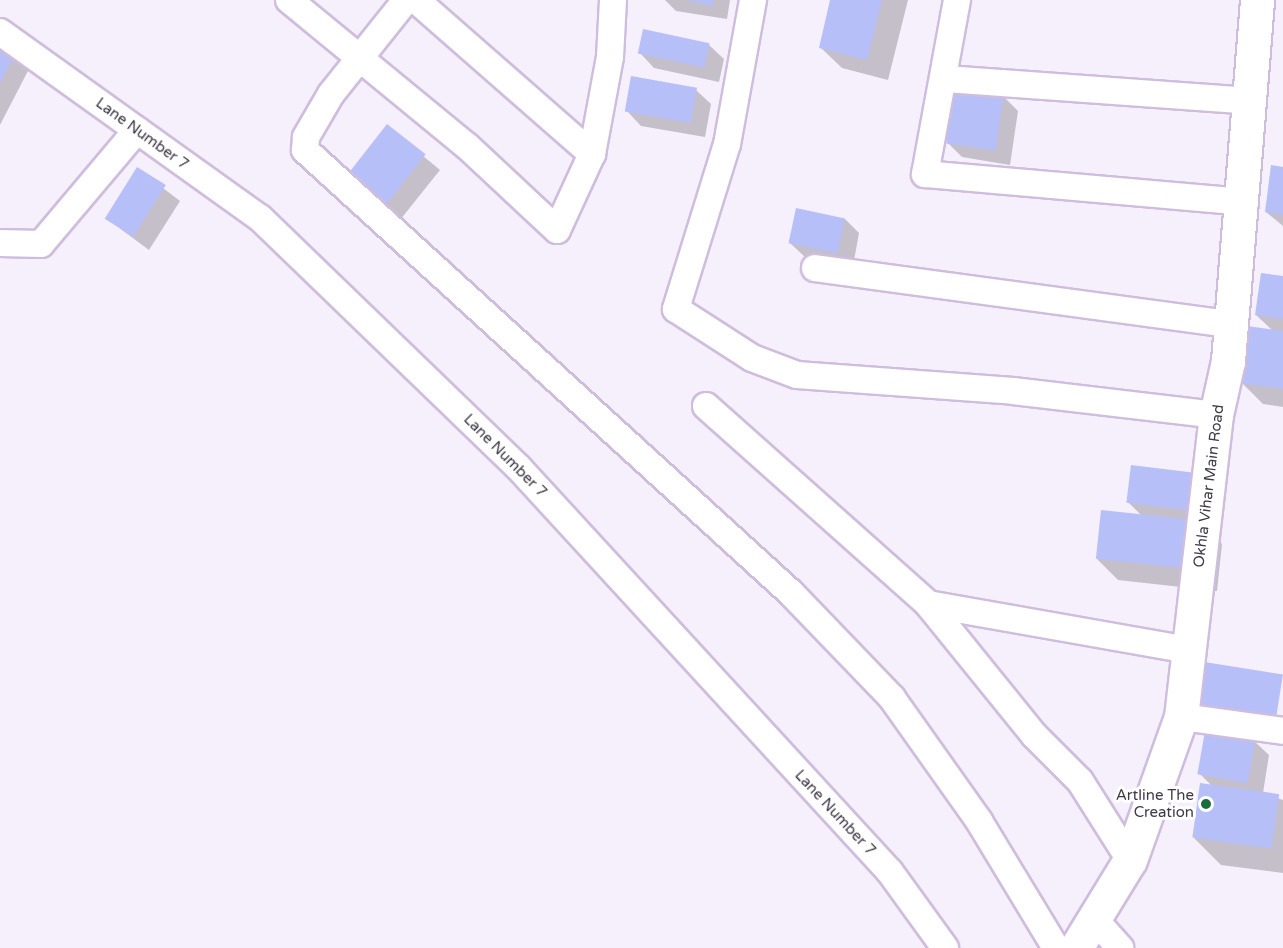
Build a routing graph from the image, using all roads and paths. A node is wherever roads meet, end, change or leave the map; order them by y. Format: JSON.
{"nodes":[{"id":1,"x":289,"y":0,"type":"edge"},
{"id":2,"x":406,"y":0,"type":"edge"},
{"id":3,"x":416,"y":0,"type":"edge"},
{"id":4,"x":613,"y":0,"type":"edge"},
{"id":5,"x":753,"y":0,"type":"edge"},
{"id":6,"x":957,"y":0,"type":"edge"},
{"id":7,"x":1257,"y":0,"type":"edge"},
{"id":8,"x":0,"y":32,"type":"edge"},
{"id":9,"x":357,"y":59,"type":"junction"},
{"id":10,"x":945,"y":79,"type":"junction"},
{"id":11,"x":1251,"y":101,"type":"junction"},
{"id":12,"x":137,"y":130,"type":"junction"},
{"id":13,"x":592,"y":154,"type":"junction"},
{"id":14,"x":1242,"y":202,"type":"junction"},
{"id":15,"x":0,"y":243,"type":"edge"},
{"id":16,"x":815,"y":268,"type":"dead end"},
{"id":17,"x":1231,"y":324,"type":"junction"},
{"id":18,"x":706,"y":406,"type":"dead end"},
{"id":19,"x":1216,"y":415,"type":"junction"},
{"id":20,"x":928,"y":604,"type":"junction"},
{"id":21,"x":1190,"y":650,"type":"junction"},
{"id":22,"x":1181,"y":717,"type":"junction"},
{"id":23,"x":1283,"y":731,"type":"edge"},
{"id":24,"x":1130,"y":860,"type":"junction"},
{"id":25,"x":1095,"y":920,"type":"junction"},
{"id":26,"x":945,"y":948,"type":"edge"},
{"id":27,"x":1056,"y":948,"type":"edge"},
{"id":28,"x":1076,"y":948,"type":"edge"},
{"id":29,"x":1120,"y":948,"type":"edge"}],
"edges":[{"from":1,"to":9,"type":"street"},
{"from":2,"to":9,"type":"street"},
{"from":3,"to":13,"type":"street"},
{"from":4,"to":13,"type":"street"},
{"from":5,"to":19,"type":"street"},
{"from":6,"to":10,"type":"street"},
{"from":7,"to":11,"type":"street","name":"Okhla Vihar Main Road"},
{"from":8,"to":12,"type":"street","name":"Lane Number 7"},
{"from":9,"to":13,"type":"street"},
{"from":9,"to":27,"type":"street"},
{"from":10,"to":11,"type":"street"},
{"from":10,"to":14,"type":"street"},
{"from":11,"to":14,"type":"street","name":"Okhla Vihar Main Road"},
{"from":12,"to":15,"type":"street"},
{"from":12,"to":26,"type":"street","name":"Lane Number 7"},
{"from":14,"to":17,"type":"street","name":"Okhla Vihar Main Road"},
{"from":16,"to":17,"type":"street"},
{"from":17,"to":19,"type":"street","name":"Okhla Vihar Main Road"},
{"from":18,"to":20,"type":"street"},
{"from":19,"to":21,"type":"street","name":"Okhla Vihar Main Road"},
{"from":20,"to":21,"type":"street"},
{"from":20,"to":24,"type":"street"},
{"from":21,"to":22,"type":"street","name":"Okhla Vihar Main Road"},
{"from":22,"to":23,"type":"street"},
{"from":22,"to":24,"type":"street","name":"Okhla Vihar Main Road"},
{"from":24,"to":25,"type":"street","name":"Okhla Vihar Main Road"},
{"from":25,"to":28,"type":"street","name":"Okhla Vihar Main Road"},
{"from":25,"to":29,"type":"street"}]}
